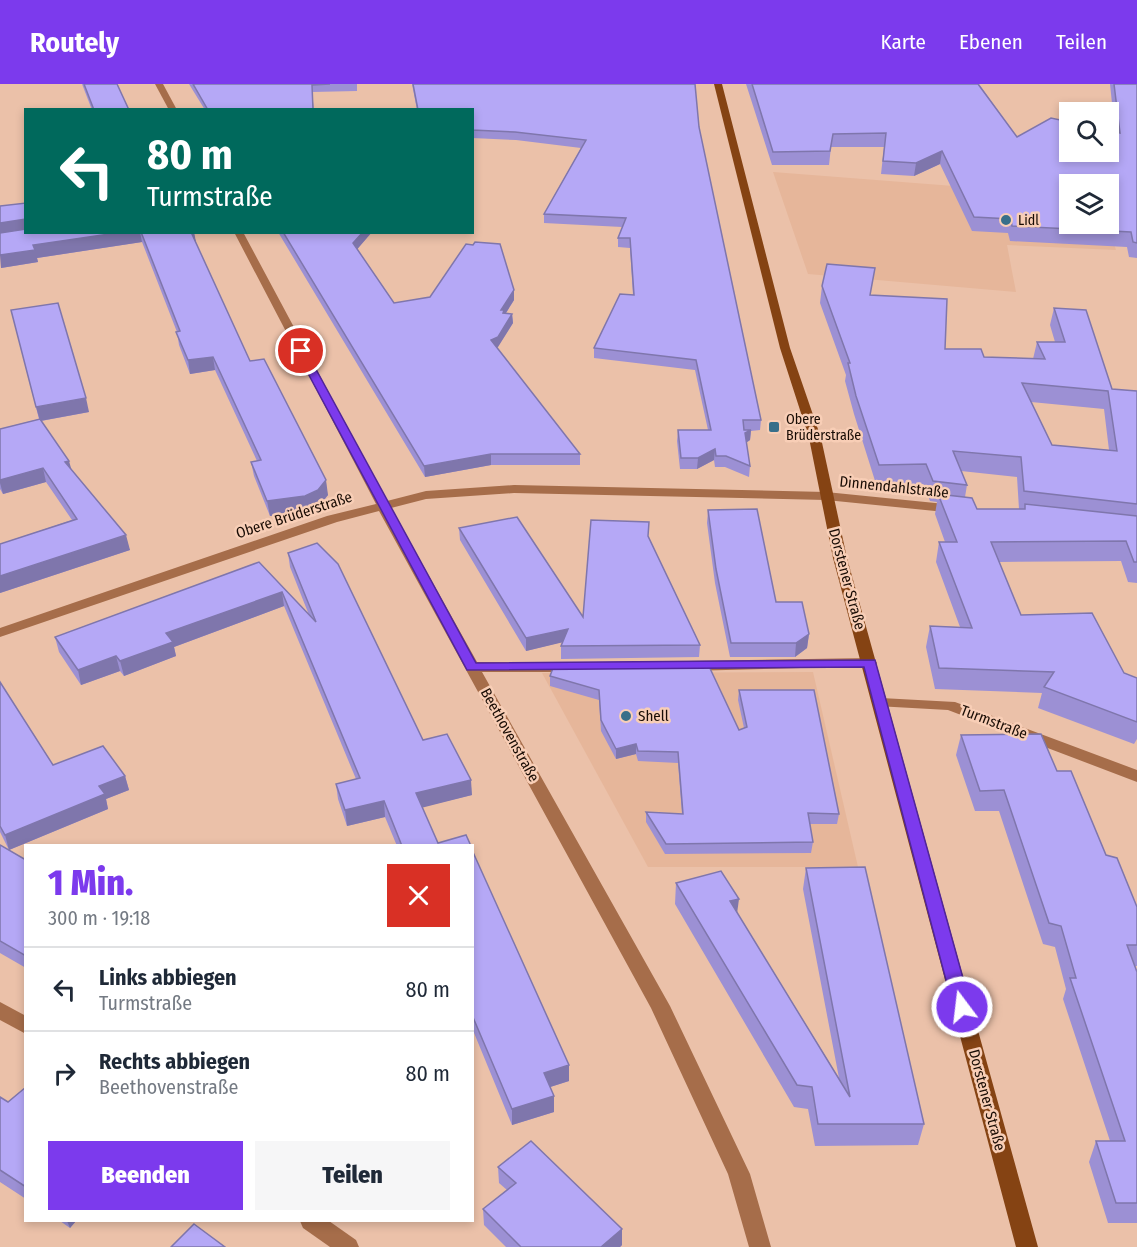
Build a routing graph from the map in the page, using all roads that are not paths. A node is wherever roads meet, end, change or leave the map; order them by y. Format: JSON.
{"nodes":[{"id":1,"x":159,"y":84,"type":"edge"},
{"id":2,"x":718,"y":84,"type":"edge"},
{"id":3,"x":172,"y":108,"type":"edge"},
{"id":4,"x":239,"y":234,"type":"edge"},
{"id":5,"x":826,"y":496,"type":"junction"},
{"id":6,"x":382,"y":504,"type":"junction"},
{"id":7,"x":966,"y":511,"type":"edge"},
{"id":8,"x":0,"y":633,"type":"edge"},
{"id":9,"x":870,"y":663,"type":"junction"},
{"id":10,"x":587,"y":666,"type":"edge"},
{"id":11,"x":668,"y":666,"type":"edge"},
{"id":12,"x":472,"y":667,"type":"junction"},
{"id":13,"x":881,"y":704,"type":"junction"},
{"id":14,"x":1137,"y":776,"type":"edge"},
{"id":15,"x":0,"y":1010,"type":"edge"},
{"id":16,"x":24,"y":1025,"type":"edge"},
{"id":17,"x":312,"y":1222,"type":"edge"},
{"id":18,"x":348,"y":1247,"type":"edge"},
{"id":19,"x":760,"y":1247,"type":"edge"},
{"id":20,"x":1027,"y":1247,"type":"edge"}],
"edges":[{"from":1,"to":3,"type":"street"},
{"from":2,"to":5,"type":"main road","name":"Dorstener Straße"},
{"from":4,"to":6,"type":"street","name":"Beethovenstraße"},
{"from":5,"to":6,"type":"street","name":"Obere Brüderstraße"},
{"from":5,"to":7,"type":"street","name":"Dinnendahlstraße"},
{"from":5,"to":9,"type":"main road","name":"Dorstener Straße"},
{"from":6,"to":8,"type":"street","name":"Obere Brüderstraße"},
{"from":6,"to":12,"type":"street","name":"Beethovenstraße"},
{"from":9,"to":11,"type":"street"},
{"from":9,"to":13,"type":"main road","name":"Dorstener Straße"},
{"from":10,"to":12,"type":"street"},
{"from":12,"to":19,"type":"street","name":"Beethovenstraße"},
{"from":13,"to":14,"type":"street","name":"Turmstraße"},
{"from":13,"to":20,"type":"main road","name":"Dorstener Straße"},
{"from":15,"to":16,"type":"street"},
{"from":17,"to":18,"type":"street"}]}
